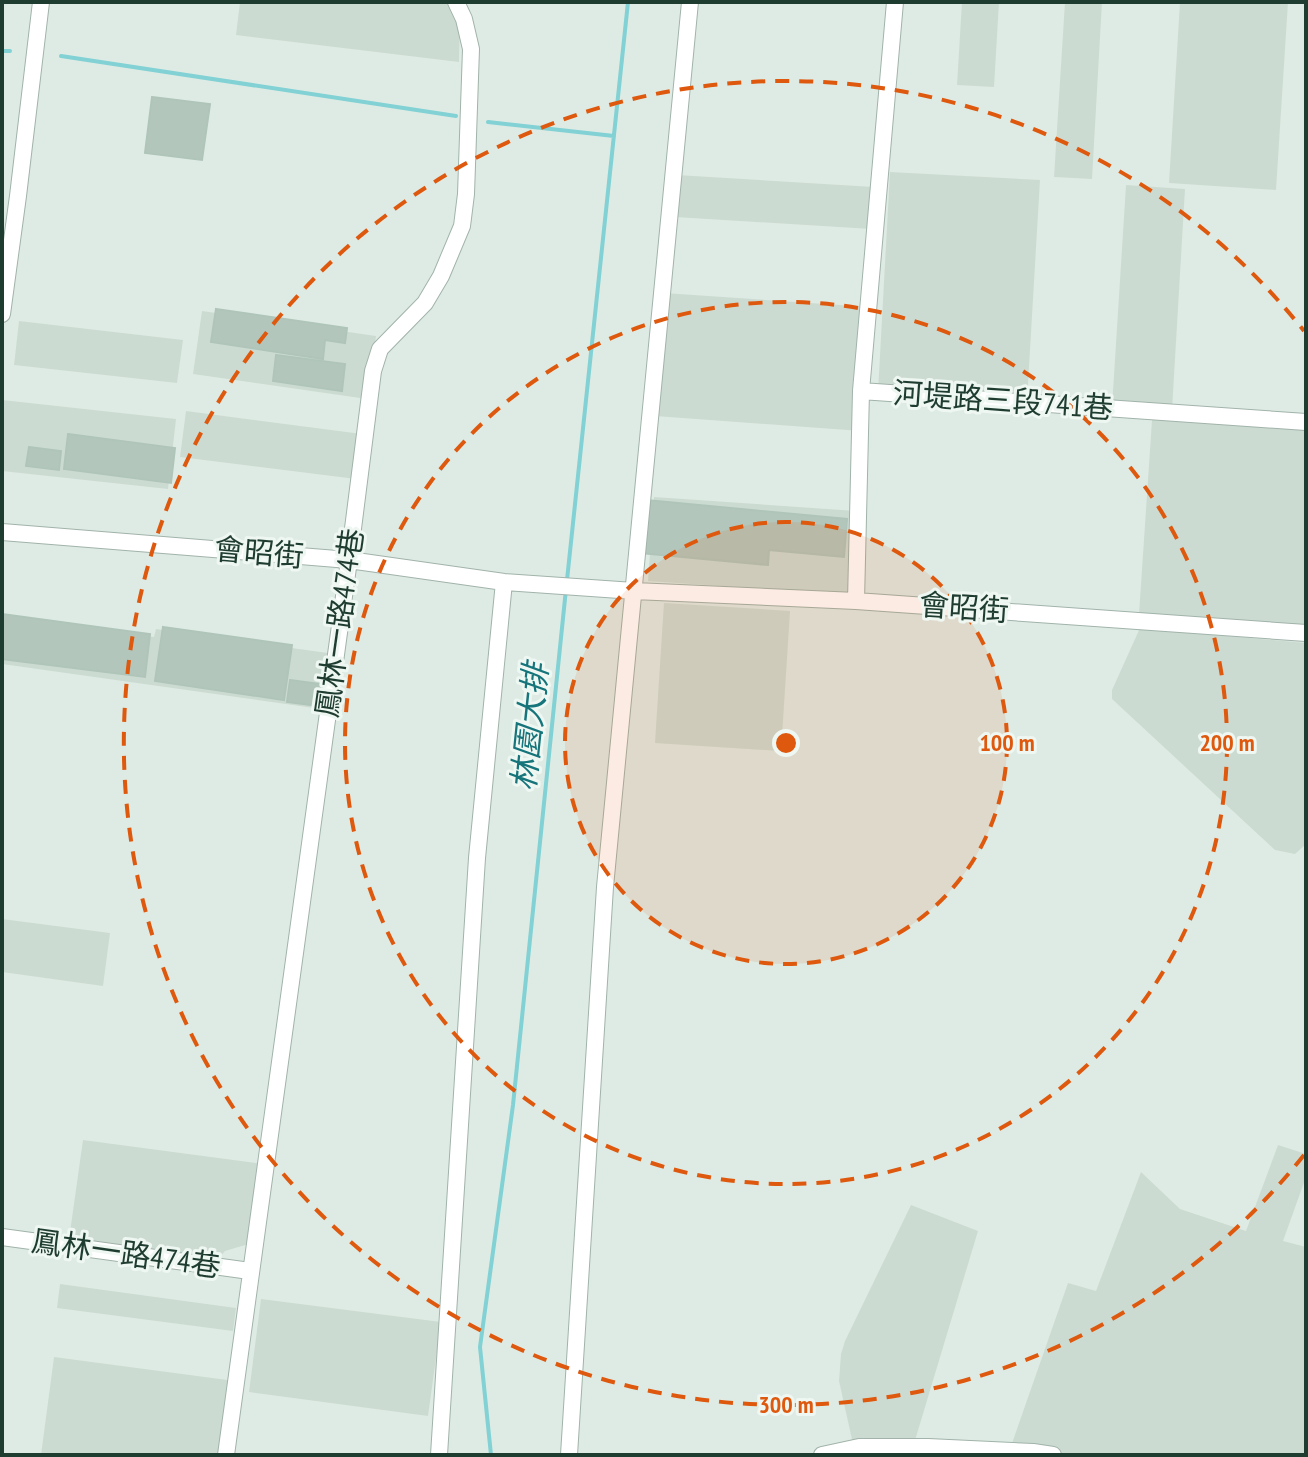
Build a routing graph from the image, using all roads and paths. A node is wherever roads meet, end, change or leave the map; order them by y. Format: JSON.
{"nodes":[{"id":1,"x":41,"y":2,"type":"edge"},
{"id":2,"x":456,"y":2,"type":"edge"},
{"id":3,"x":690,"y":2,"type":"edge"},
{"id":4,"x":895,"y":2,"type":"edge"},
{"id":5,"x":2,"y":314,"type":"edge"},
{"id":6,"x":861,"y":391,"type":"junction"},
{"id":7,"x":1306,"y":422,"type":"edge"},
{"id":8,"x":2,"y":532,"type":"edge"},
{"id":9,"x":349,"y":560,"type":"junction"},
{"id":10,"x":510,"y":582,"type":"junction"},
{"id":11,"x":628,"y":591,"type":"junction"},
{"id":12,"x":856,"y":601,"type":"junction"},
{"id":13,"x":1306,"y":633,"type":"edge"},
{"id":14,"x":2,"y":1237,"type":"edge"},
{"id":15,"x":250,"y":1271,"type":"junction"},
{"id":16,"x":226,"y":1455,"type":"edge"},
{"id":17,"x":439,"y":1455,"type":"edge"},
{"id":18,"x":569,"y":1455,"type":"edge"},
{"id":19,"x":822,"y":1455,"type":"edge"},
{"id":20,"x":1053,"y":1455,"type":"edge"}],
"edges":[{"from":1,"to":5,"type":"street"},
{"from":2,"to":9,"type":"street","name":"鳳林一路474巷"},
{"from":3,"to":11,"type":"street"},
{"from":4,"to":6,"type":"street"},
{"from":6,"to":7,"type":"street","name":"河堤路三段741巷"},
{"from":6,"to":12,"type":"street","name":"河堤路三段741巷"},
{"from":8,"to":9,"type":"street","name":"會昭街"},
{"from":9,"to":10,"type":"street","name":"會昭街"},
{"from":9,"to":15,"type":"street","name":"鳳林一路474巷"},
{"from":10,"to":11,"type":"street","name":"會昭街"},
{"from":10,"to":17,"type":"street"},
{"from":11,"to":12,"type":"street","name":"會昭街"},
{"from":11,"to":18,"type":"street"},
{"from":12,"to":13,"type":"street","name":"會昭街"},
{"from":14,"to":15,"type":"street","name":"鳳林一路474巷"},
{"from":15,"to":16,"type":"street","name":"鳳林一路474巷"},
{"from":19,"to":20,"type":"street"}]}
